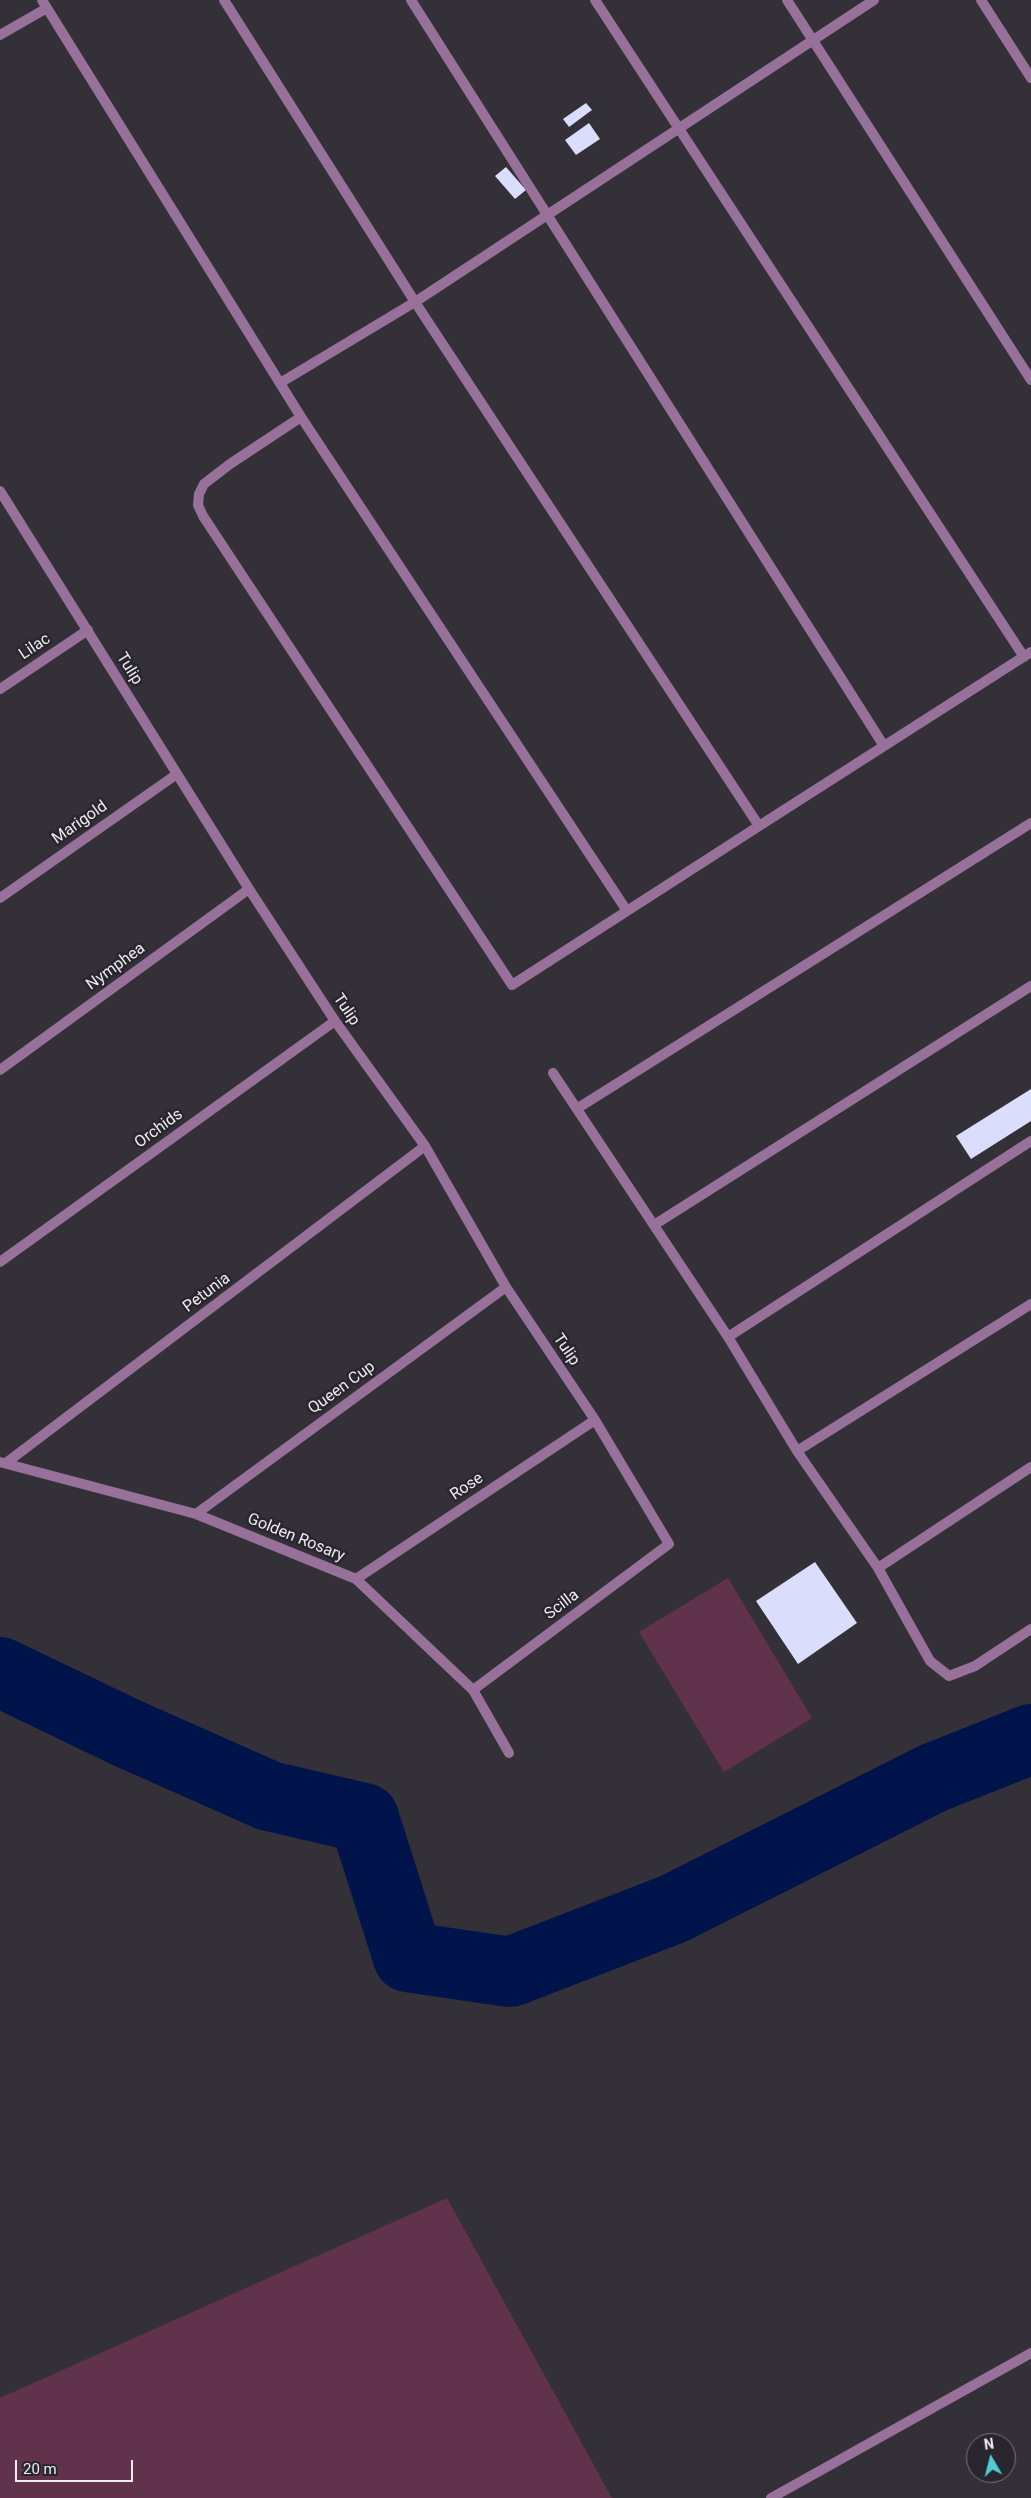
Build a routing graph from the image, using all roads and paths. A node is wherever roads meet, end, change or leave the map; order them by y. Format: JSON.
{"nodes":[{"id":1,"x":224,"y":0,"type":"edge"},
{"id":2,"x":411,"y":0,"type":"edge"},
{"id":3,"x":595,"y":0,"type":"edge"},
{"id":4,"x":787,"y":0,"type":"edge"},
{"id":5,"x":874,"y":0,"type":"edge"},
{"id":6,"x":981,"y":0,"type":"edge"},
{"id":7,"x":45,"y":4,"type":"edge"},
{"id":8,"x":0,"y":35,"type":"edge"},
{"id":9,"x":812,"y":39,"type":"junction"},
{"id":10,"x":1031,"y":78,"type":"edge"},
{"id":11,"x":678,"y":128,"type":"junction"},
{"id":12,"x":547,"y":214,"type":"junction"},
{"id":13,"x":415,"y":302,"type":"junction"},
{"id":14,"x":1031,"y":380,"type":"edge"},
{"id":15,"x":280,"y":383,"type":"junction"},
{"id":16,"x":301,"y":417,"type":"junction"},
{"id":17,"x":0,"y":491,"type":"edge"},
{"id":18,"x":9,"y":506,"type":"junction"},
{"id":19,"x":0,"y":512,"type":"edge"},
{"id":20,"x":88,"y":630,"type":"junction"},
{"id":21,"x":1028,"y":654,"type":"edge"},
{"id":22,"x":0,"y":689,"type":"edge"},
{"id":23,"x":884,"y":746,"type":"junction"},
{"id":24,"x":177,"y":774,"type":"junction"},
{"id":25,"x":1031,"y":823,"type":"edge"},
{"id":26,"x":759,"y":826,"type":"junction"},
{"id":27,"x":249,"y":889,"type":"junction"},
{"id":28,"x":0,"y":898,"type":"edge"},
{"id":29,"x":628,"y":911,"type":"junction"},
{"id":30,"x":1031,"y":986,"type":"edge"},
{"id":31,"x":335,"y":1021,"type":"junction"},
{"id":32,"x":0,"y":1070,"type":"edge"},
{"id":33,"x":553,"y":1072,"type":"dead end"},
{"id":34,"x":578,"y":1108,"type":"junction"},
{"id":35,"x":1031,"y":1140,"type":"edge"},
{"id":36,"x":425,"y":1146,"type":"junction"},
{"id":37,"x":654,"y":1225,"type":"junction"},
{"id":38,"x":0,"y":1262,"type":"edge"},
{"id":39,"x":506,"y":1287,"type":"junction"},
{"id":40,"x":1031,"y":1304,"type":"edge"},
{"id":41,"x":728,"y":1337,"type":"junction"},
{"id":42,"x":595,"y":1420,"type":"junction"},
{"id":43,"x":797,"y":1451,"type":"junction"},
{"id":44,"x":3,"y":1462,"type":"edge"},
{"id":45,"x":1031,"y":1467,"type":"edge"},
{"id":46,"x":196,"y":1514,"type":"junction"},
{"id":47,"x":669,"y":1544,"type":"joint"},
{"id":48,"x":878,"y":1568,"type":"junction"},
{"id":49,"x":356,"y":1579,"type":"junction"},
{"id":50,"x":1031,"y":1629,"type":"edge"},
{"id":51,"x":473,"y":1690,"type":"junction"},
{"id":52,"x":509,"y":1753,"type":"dead end"},
{"id":53,"x":1031,"y":2353,"type":"edge"},
{"id":54,"x":771,"y":2498,"type":"edge"}],
"edges":[{"from":1,"to":13,"type":"street"},
{"from":2,"to":12,"type":"street"},
{"from":3,"to":11,"type":"street"},
{"from":4,"to":9,"type":"street"},
{"from":5,"to":9,"type":"street"},
{"from":6,"to":10,"type":"street"},
{"from":7,"to":8,"type":"street"},
{"from":7,"to":15,"type":"street"},
{"from":9,"to":11,"type":"street"},
{"from":9,"to":14,"type":"street"},
{"from":11,"to":12,"type":"street"},
{"from":11,"to":21,"type":"street"},
{"from":12,"to":13,"type":"street"},
{"from":12,"to":23,"type":"street"},
{"from":13,"to":15,"type":"street"},
{"from":13,"to":26,"type":"street"},
{"from":15,"to":16,"type":"street"},
{"from":16,"to":29,"type":"street"},
{"from":16,"to":29,"type":"street"},
{"from":17,"to":18,"type":"street","name":"Tulip"},
{"from":18,"to":19,"type":"street"},
{"from":18,"to":20,"type":"street","name":"Tulip"},
{"from":20,"to":22,"type":"street","name":"Lilac"},
{"from":20,"to":24,"type":"street","name":"Tulip"},
{"from":21,"to":23,"type":"street"},
{"from":23,"to":26,"type":"street"},
{"from":24,"to":27,"type":"street","name":"Tulip"},
{"from":24,"to":28,"type":"street","name":"Marigold"},
{"from":25,"to":34,"type":"street"},
{"from":26,"to":29,"type":"street"},
{"from":27,"to":31,"type":"street","name":"Tulip"},
{"from":27,"to":32,"type":"street","name":"Nymphea"},
{"from":30,"to":37,"type":"street"},
{"from":31,"to":36,"type":"street","name":"Tulip"},
{"from":31,"to":38,"type":"street","name":"Orchids"},
{"from":33,"to":34,"type":"street"},
{"from":34,"to":37,"type":"street"},
{"from":35,"to":41,"type":"street"},
{"from":36,"to":39,"type":"street","name":"Tulip"},
{"from":36,"to":44,"type":"street","name":"Petunia"},
{"from":37,"to":41,"type":"street"},
{"from":39,"to":42,"type":"street","name":"Tulip"},
{"from":39,"to":46,"type":"street","name":"Queen Cup"},
{"from":40,"to":43,"type":"street"},
{"from":41,"to":43,"type":"street"},
{"from":42,"to":47,"type":"street","name":"Tulip"},
{"from":42,"to":49,"type":"street","name":"Rose"},
{"from":43,"to":48,"type":"street"},
{"from":44,"to":46,"type":"street","name":"Golden Rosary"},
{"from":45,"to":48,"type":"street"},
{"from":46,"to":49,"type":"street","name":"Golden Rosary"},
{"from":47,"to":51,"type":"street","name":"Scilla"},
{"from":48,"to":50,"type":"street"},
{"from":49,"to":51,"type":"street","name":"Golden Rosary"},
{"from":51,"to":52,"type":"street","name":"Golden Rosary"},
{"from":53,"to":54,"type":"street"}]}
